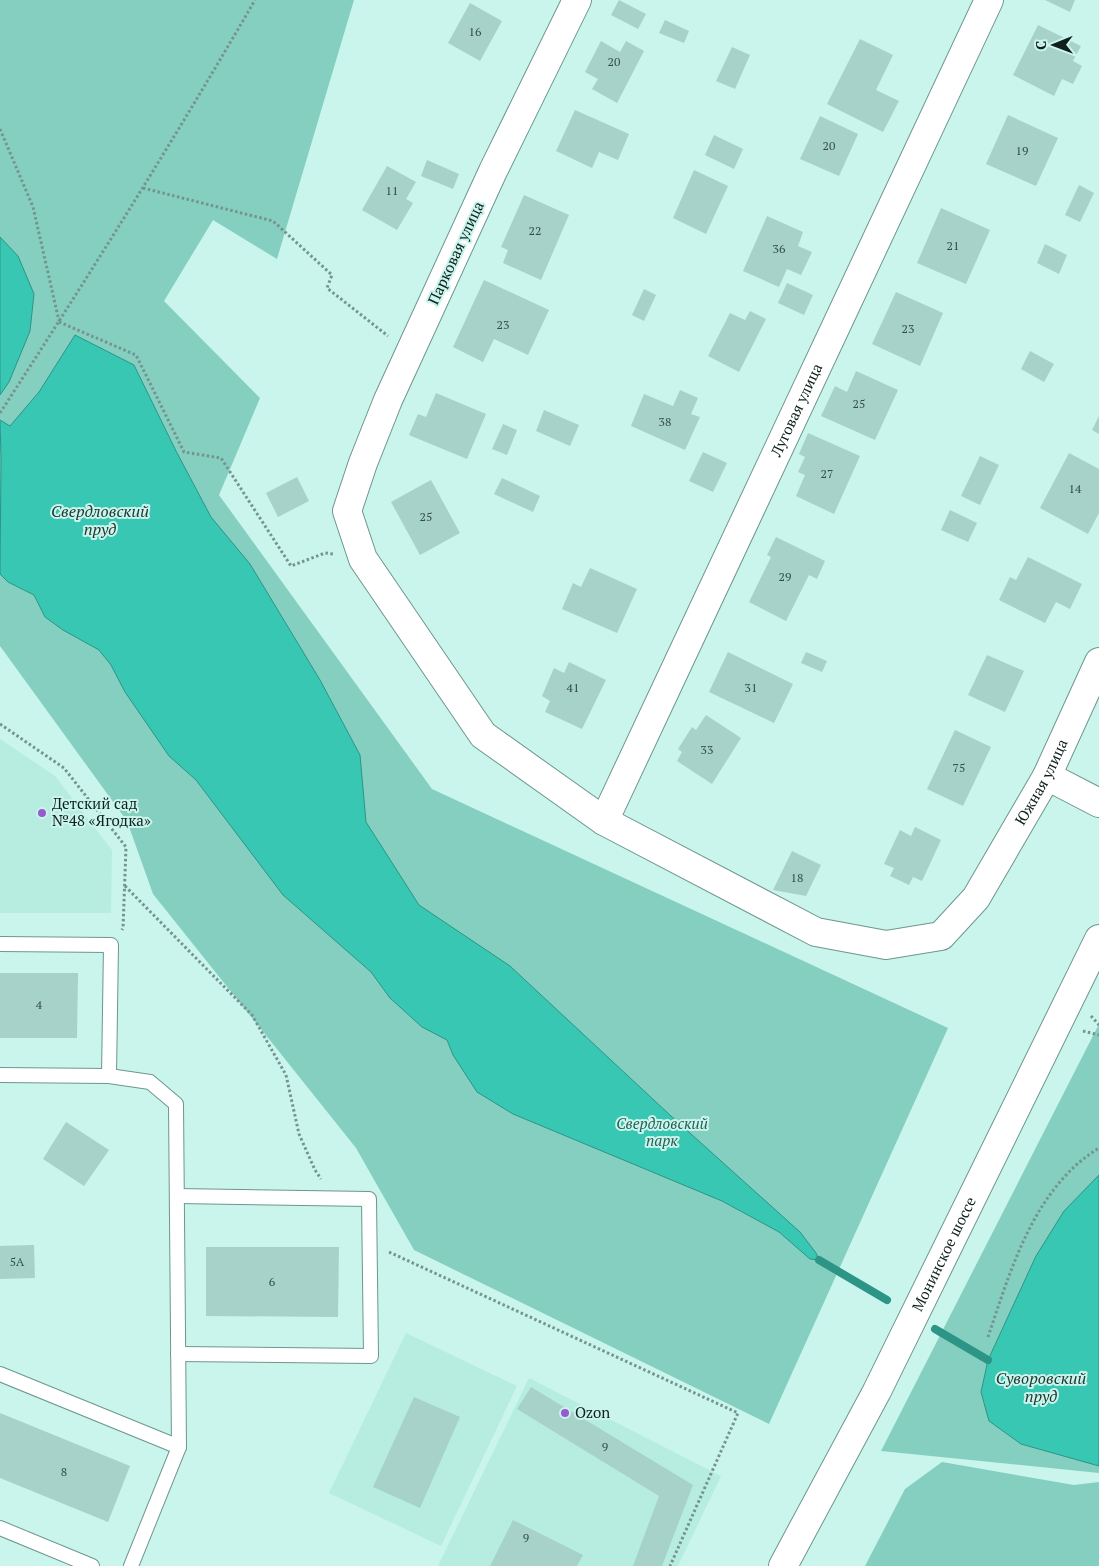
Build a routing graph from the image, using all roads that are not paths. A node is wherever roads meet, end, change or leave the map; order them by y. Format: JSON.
{"nodes":[{"id":1,"x":577,"y":0,"type":"edge"},
{"id":2,"x":990,"y":0,"type":"edge"},
{"id":3,"x":347,"y":512,"type":"joint"},
{"id":4,"x":1099,"y":662,"type":"edge"},
{"id":5,"x":1047,"y":776,"type":"junction"},
{"id":6,"x":1099,"y":803,"type":"edge"},
{"id":7,"x":604,"y":821,"type":"junction"},
{"id":8,"x":1099,"y":939,"type":"edge"},
{"id":9,"x":0,"y":944,"type":"edge"},
{"id":10,"x":0,"y":1075,"type":"edge"},
{"id":11,"x":109,"y":1076,"type":"junction"},
{"id":12,"x":177,"y":1196,"type":"junction"},
{"id":13,"x":178,"y":1354,"type":"junction"},
{"id":14,"x":0,"y":1374,"type":"edge"},
{"id":15,"x":179,"y":1447,"type":"junction"},
{"id":16,"x":0,"y":1528,"type":"edge"},
{"id":17,"x":92,"y":1566,"type":"edge"},
{"id":18,"x":131,"y":1566,"type":"edge"},
{"id":19,"x":784,"y":1566,"type":"edge"}],
"edges":[{"from":1,"to":3,"type":"street","name":"Парковая улица"},
{"from":2,"to":7,"type":"street","name":"Луговая улица"},
{"from":3,"to":7,"type":"street","name":"Южная улица"},
{"from":4,"to":5,"type":"street","name":"Южная улица"},
{"from":5,"to":6,"type":"street"},
{"from":5,"to":7,"type":"street","name":"Южная улица"},
{"from":8,"to":19,"type":"street","name":"Монинское шоссе"},
{"from":9,"to":11,"type":"lane"},
{"from":10,"to":11,"type":"lane"},
{"from":11,"to":12,"type":"lane"},
{"from":12,"to":13,"type":"lane"},
{"from":12,"to":13,"type":"lane"},
{"from":13,"to":15,"type":"lane"},
{"from":14,"to":15,"type":"lane"},
{"from":15,"to":18,"type":"lane"},
{"from":16,"to":17,"type":"lane"}]}
